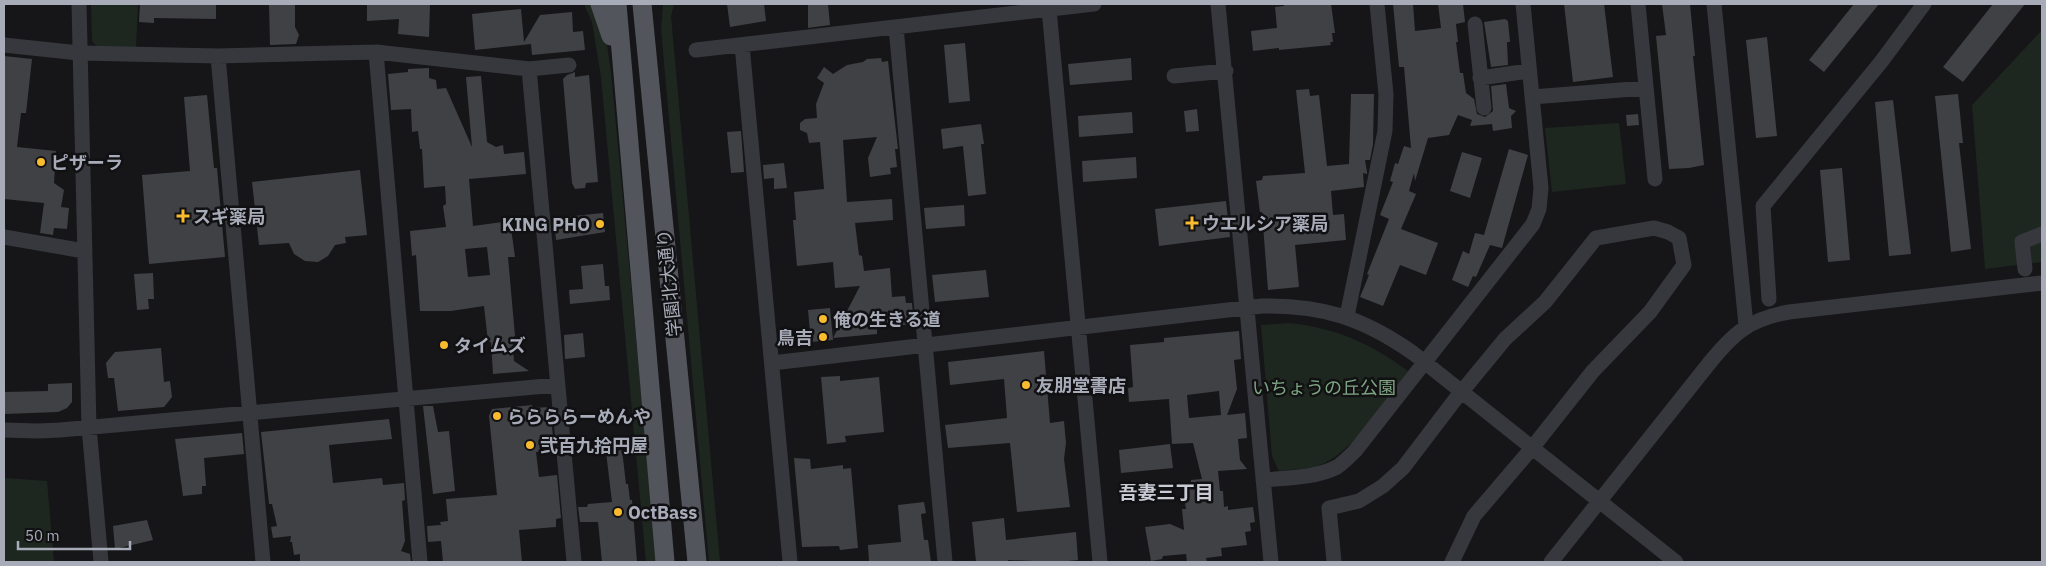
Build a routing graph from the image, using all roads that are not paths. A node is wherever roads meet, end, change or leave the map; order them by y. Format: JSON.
{"nodes":[{"id":1,"x":79,"y":4,"type":"edge"},
{"id":2,"x":600,"y":4,"type":"edge"},
{"id":3,"x":617,"y":4,"type":"edge"},
{"id":4,"x":642,"y":4,"type":"edge"},
{"id":5,"x":656,"y":4,"type":"edge"},
{"id":6,"x":1094,"y":4,"type":"edge"},
{"id":7,"x":1218,"y":4,"type":"edge"},
{"id":8,"x":1377,"y":4,"type":"edge"},
{"id":9,"x":1523,"y":4,"type":"edge"},
{"id":10,"x":1638,"y":4,"type":"edge"},
{"id":11,"x":1714,"y":4,"type":"edge"},
{"id":12,"x":1924,"y":4,"type":"edge"},
{"id":13,"x":1049,"y":9,"type":"junction"},
{"id":14,"x":1475,"y":24,"type":"dead end"},
{"id":15,"x":896,"y":27,"type":"junction"},
{"id":16,"x":4,"y":44,"type":"edge"},
{"id":17,"x":742,"y":45,"type":"junction"},
{"id":18,"x":696,"y":50,"type":"dead end"},
{"id":19,"x":376,"y":52,"type":"junction"},
{"id":20,"x":79,"y":53,"type":"junction"},
{"id":21,"x":218,"y":56,"type":"junction"},
{"id":22,"x":569,"y":65,"type":"dead end"},
{"id":23,"x":529,"y":69,"type":"junction"},
{"id":24,"x":1226,"y":71,"type":"junction"},
{"id":25,"x":1529,"y":72,"type":"junction"},
{"id":26,"x":1174,"y":76,"type":"dead end"},
{"id":27,"x":1480,"y":78,"type":"junction"},
{"id":28,"x":649,"y":80,"type":"junction"},
{"id":29,"x":1646,"y":88,"type":"junction"},
{"id":30,"x":1532,"y":97,"type":"junction"},
{"id":31,"x":1484,"y":108,"type":"dead end"},
{"id":32,"x":629,"y":131,"type":"junction"},
{"id":33,"x":1655,"y":179,"type":"dead end"},
{"id":34,"x":2042,"y":234,"type":"edge"},
{"id":35,"x":4,"y":237,"type":"edge"},
{"id":36,"x":84,"y":251,"type":"junction"},
{"id":37,"x":2025,"y":269,"type":"dead end"},
{"id":38,"x":2042,"y":283,"type":"edge"},
{"id":39,"x":1769,"y":299,"type":"dead end"},
{"id":40,"x":1247,"y":308,"type":"junction"},
{"id":41,"x":1347,"y":316,"type":"junction"},
{"id":42,"x":1746,"y":325,"type":"junction"},
{"id":43,"x":1079,"y":327,"type":"junction"},
{"id":44,"x":924,"y":345,"type":"junction"},
{"id":45,"x":1425,"y":362,"type":"junction"},
{"id":46,"x":772,"y":363,"type":"junction"},
{"id":47,"x":557,"y":385,"type":"junction"},
{"id":48,"x":1462,"y":392,"type":"junction"},
{"id":49,"x":405,"y":399,"type":"junction"},
{"id":50,"x":250,"y":413,"type":"junction"},
{"id":51,"x":89,"y":428,"type":"junction"},
{"id":52,"x":4,"y":430,"type":"edge"},
{"id":53,"x":1532,"y":448,"type":"junction"},
{"id":54,"x":1263,"y":480,"type":"junction"},
{"id":55,"x":1599,"y":501,"type":"junction"},
{"id":56,"x":101,"y":562,"type":"edge"},
{"id":57,"x":263,"y":562,"type":"edge"},
{"id":58,"x":420,"y":562,"type":"edge"},
{"id":59,"x":574,"y":562,"type":"edge"},
{"id":60,"x":665,"y":562,"type":"edge"},
{"id":61,"x":697,"y":562,"type":"edge"},
{"id":62,"x":790,"y":562,"type":"edge"},
{"id":63,"x":945,"y":562,"type":"edge"},
{"id":64,"x":1100,"y":562,"type":"edge"},
{"id":65,"x":1271,"y":562,"type":"edge"},
{"id":66,"x":1334,"y":562,"type":"edge"},
{"id":67,"x":1452,"y":562,"type":"edge"},
{"id":68,"x":1551,"y":562,"type":"edge"},
{"id":69,"x":1676,"y":562,"type":"edge"}],
"edges":[{"from":1,"to":20,"type":"street"},
{"from":2,"to":32,"type":"main road"},
{"from":3,"to":32,"type":"main road","name":"学園北大通り"},
{"from":4,"to":28,"type":"main road","name":"学園北大通り"},
{"from":5,"to":28,"type":"main road"},
{"from":6,"to":13,"type":"street"},
{"from":7,"to":24,"type":"street"},
{"from":8,"to":41,"type":"street"},
{"from":9,"to":25,"type":"street"},
{"from":10,"to":29,"type":"street"},
{"from":11,"to":42,"type":"street"},
{"from":12,"to":39,"type":"street"},
{"from":13,"to":15,"type":"street"},
{"from":13,"to":43,"type":"street"},
{"from":14,"to":27,"type":"street"},
{"from":15,"to":17,"type":"street"},
{"from":15,"to":44,"type":"street"},
{"from":16,"to":20,"type":"street"},
{"from":17,"to":18,"type":"street"},
{"from":17,"to":46,"type":"street"},
{"from":19,"to":21,"type":"street"},
{"from":19,"to":23,"type":"street"},
{"from":19,"to":49,"type":"street"},
{"from":20,"to":21,"type":"street"},
{"from":20,"to":36,"type":"street"},
{"from":21,"to":50,"type":"street"},
{"from":22,"to":23,"type":"street"},
{"from":23,"to":47,"type":"street"},
{"from":24,"to":26,"type":"street"},
{"from":24,"to":40,"type":"street"},
{"from":25,"to":27,"type":"street"},
{"from":25,"to":30,"type":"street"},
{"from":27,"to":31,"type":"street"},
{"from":28,"to":61,"type":"main road","name":"学園北大通り"},
{"from":29,"to":30,"type":"street"},
{"from":29,"to":33,"type":"street"},
{"from":30,"to":45,"type":"street"},
{"from":32,"to":60,"type":"main road","name":"学園北大通り"},
{"from":34,"to":37,"type":"street"},
{"from":35,"to":36,"type":"street"},
{"from":36,"to":51,"type":"street"},
{"from":38,"to":42,"type":"street"},
{"from":40,"to":41,"type":"street"},
{"from":40,"to":43,"type":"street"},
{"from":40,"to":54,"type":"street"},
{"from":41,"to":45,"type":"street"},
{"from":42,"to":55,"type":"street"},
{"from":43,"to":44,"type":"street"},
{"from":43,"to":64,"type":"street"},
{"from":44,"to":46,"type":"street"},
{"from":44,"to":63,"type":"street"},
{"from":45,"to":48,"type":"street"},
{"from":45,"to":54,"type":"street"},
{"from":46,"to":62,"type":"street"},
{"from":47,"to":49,"type":"street"},
{"from":47,"to":59,"type":"street"},
{"from":48,"to":53,"type":"street"},
{"from":48,"to":53,"type":"street"},
{"from":48,"to":66,"type":"street"},
{"from":49,"to":50,"type":"street"},
{"from":49,"to":58,"type":"street"},
{"from":50,"to":51,"type":"street"},
{"from":50,"to":57,"type":"street"},
{"from":51,"to":52,"type":"street"},
{"from":51,"to":56,"type":"street"},
{"from":53,"to":55,"type":"street"},
{"from":53,"to":67,"type":"street"},
{"from":54,"to":65,"type":"street"},
{"from":55,"to":68,"type":"street"},
{"from":55,"to":69,"type":"street"}]}
